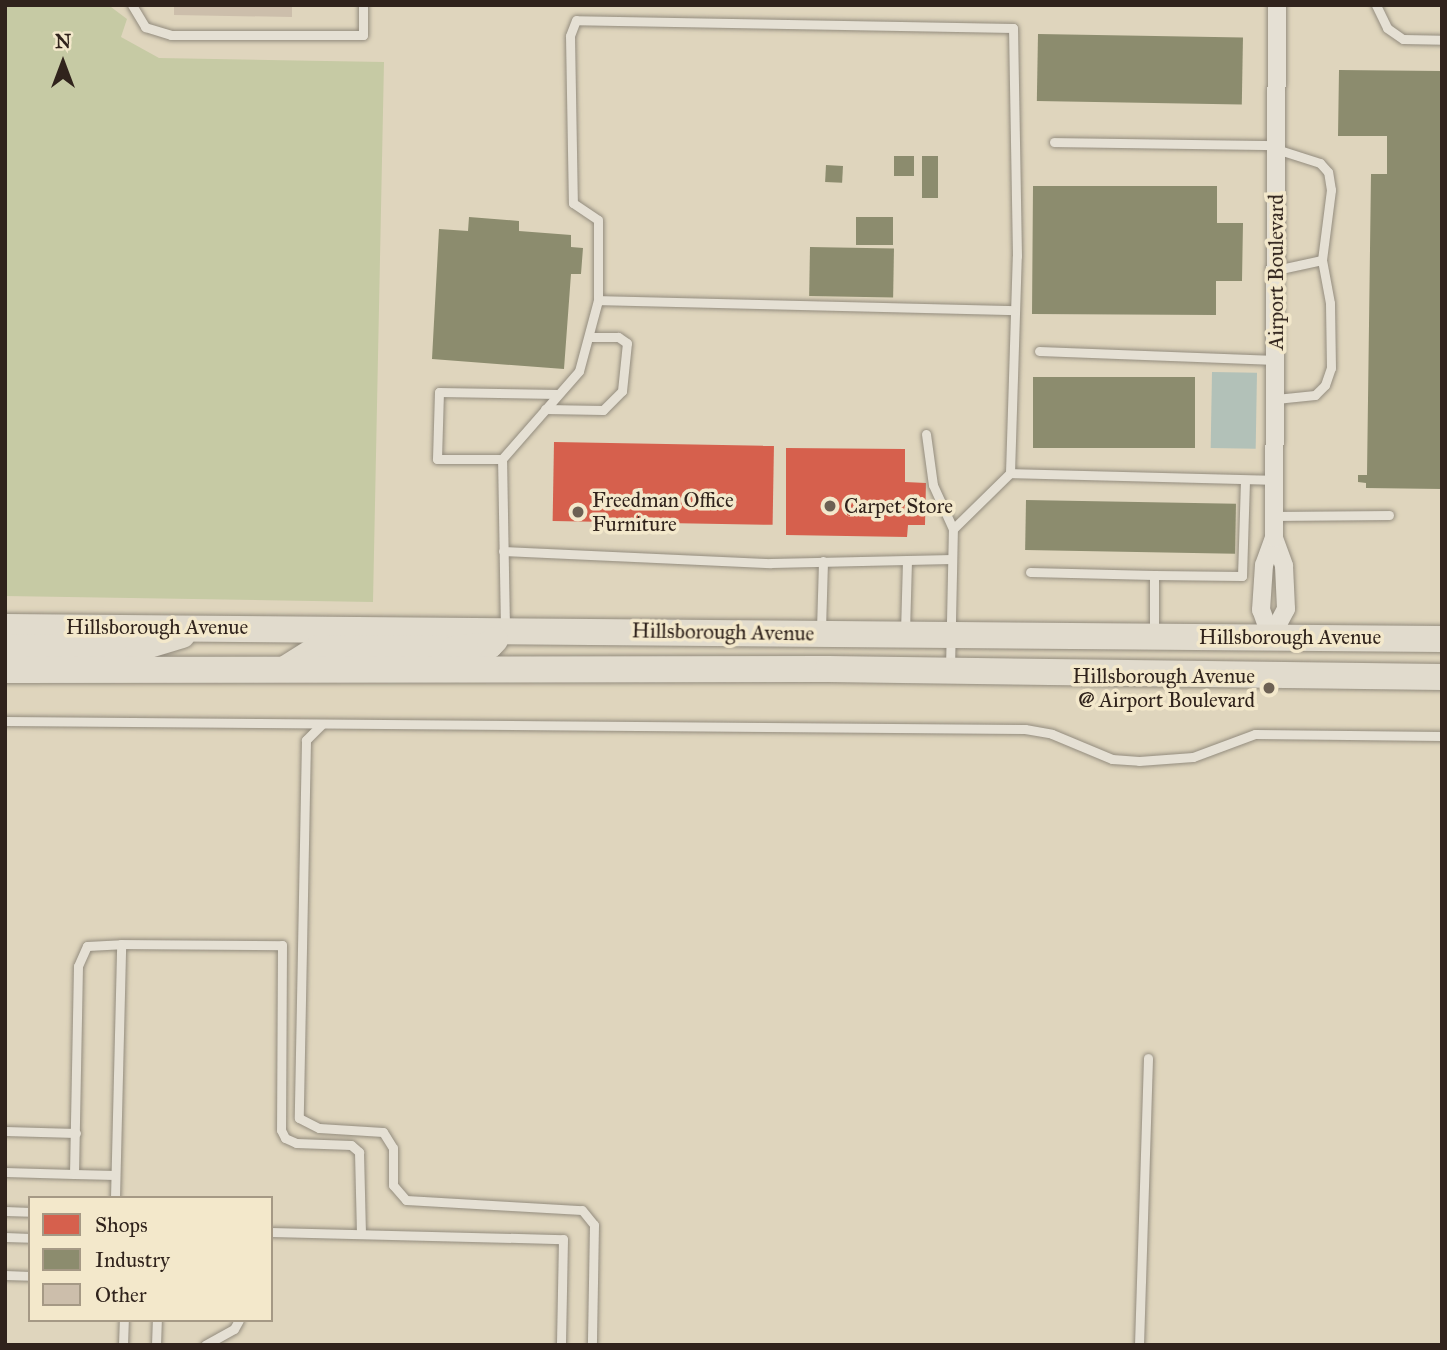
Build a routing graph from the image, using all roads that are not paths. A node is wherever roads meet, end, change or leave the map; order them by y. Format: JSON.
{"nodes":[{"id":1,"x":132,"y":5,"type":"edge"},
{"id":2,"x":363,"y":5,"type":"edge"},
{"id":3,"x":1277,"y":5,"type":"edge"},
{"id":4,"x":1376,"y":5,"type":"edge"},
{"id":5,"x":1442,"y":40,"type":"edge"},
{"id":6,"x":1054,"y":142,"type":"dead end"},
{"id":7,"x":1276,"y":147,"type":"junction"},
{"id":8,"x":1322,"y":260,"type":"junction"},
{"id":9,"x":1276,"y":270,"type":"junction"},
{"id":10,"x":598,"y":300,"type":"junction"},
{"id":11,"x":1013,"y":310,"type":"junction"},
{"id":12,"x":589,"y":337,"type":"junction"},
{"id":13,"x":1039,"y":351,"type":"dead end"},
{"id":14,"x":1276,"y":360,"type":"junction"},
{"id":15,"x":558,"y":394,"type":"junction"},
{"id":16,"x":1276,"y":399,"type":"junction"},
{"id":17,"x":545,"y":409,"type":"junction"},
{"id":18,"x":926,"y":434,"type":"dead end"},
{"id":19,"x":502,"y":459,"type":"junction"},
{"id":20,"x":1010,"y":473,"type":"junction"},
{"id":21,"x":1245,"y":480,"type":"junction"},
{"id":22,"x":1275,"y":480,"type":"junction"},
{"id":23,"x":1389,"y":515,"type":"dead end"},
{"id":24,"x":1275,"y":516,"type":"junction"},
{"id":25,"x":953,"y":529,"type":"junction"},
{"id":26,"x":503,"y":551,"type":"junction"},
{"id":27,"x":952,"y":559,"type":"junction"},
{"id":28,"x":907,"y":560,"type":"junction"},
{"id":29,"x":823,"y":561,"type":"junction"},
{"id":30,"x":1030,"y":572,"type":"dead end"},
{"id":31,"x":1154,"y":575,"type":"junction"},
{"id":32,"x":5,"y":627,"type":"edge"},
{"id":33,"x":210,"y":627,"type":"junction"},
{"id":34,"x":505,"y":631,"type":"junction"},
{"id":35,"x":821,"y":633,"type":"junction"},
{"id":36,"x":905,"y":634,"type":"junction"},
{"id":37,"x":951,"y":635,"type":"junction"},
{"id":38,"x":1154,"y":636,"type":"junction"},
{"id":39,"x":1271,"y":637,"type":"junction"},
{"id":40,"x":1442,"y":639,"type":"edge"},
{"id":41,"x":5,"y":647,"type":"edge"},
{"id":42,"x":1442,"y":659,"type":"edge"},
{"id":43,"x":285,"y":669,"type":"junction"},
{"id":44,"x":5,"y":670,"type":"edge"},
{"id":45,"x":950,"y":670,"type":"junction"},
{"id":46,"x":1246,"y":674,"type":"junction"},
{"id":47,"x":1442,"y":677,"type":"edge"},
{"id":48,"x":5,"y":721,"type":"edge"},
{"id":49,"x":324,"y":723,"type":"junction"},
{"id":50,"x":1442,"y":736,"type":"edge"},
{"id":51,"x":121,"y":944,"type":"junction"},
{"id":52,"x":1148,"y":1058,"type":"dead end"},
{"id":53,"x":5,"y":1131,"type":"edge"},
{"id":54,"x":76,"y":1133,"type":"junction"},
{"id":55,"x":5,"y":1172,"type":"edge"},
{"id":56,"x":74,"y":1174,"type":"junction"},
{"id":57,"x":115,"y":1175,"type":"junction"},
{"id":58,"x":115,"y":1196,"type":"edge"},
{"id":59,"x":5,"y":1211,"type":"edge"},
{"id":60,"x":28,"y":1212,"type":"edge"},
{"id":61,"x":273,"y":1232,"type":"edge"},
{"id":62,"x":361,"y":1234,"type":"junction"},
{"id":63,"x":5,"y":1237,"type":"edge"},
{"id":64,"x":28,"y":1238,"type":"edge"},
{"id":65,"x":5,"y":1275,"type":"edge"},
{"id":66,"x":28,"y":1276,"type":"edge"},
{"id":67,"x":124,"y":1322,"type":"edge"},
{"id":68,"x":157,"y":1322,"type":"edge"},
{"id":69,"x":238,"y":1322,"type":"edge"},
{"id":70,"x":123,"y":1345,"type":"edge"},
{"id":71,"x":156,"y":1345,"type":"edge"},
{"id":72,"x":205,"y":1345,"type":"edge"},
{"id":73,"x":561,"y":1345,"type":"edge"},
{"id":74,"x":592,"y":1345,"type":"edge"},
{"id":75,"x":1139,"y":1345,"type":"edge"}],
"edges":[{"from":1,"to":2,"type":"lane"},
{"from":3,"to":7,"type":"street","name":"Airport Boulevard"},
{"from":4,"to":5,"type":"lane"},
{"from":6,"to":7,"type":"lane"},
{"from":7,"to":8,"type":"lane"},
{"from":7,"to":9,"type":"street","name":"Airport Boulevard"},
{"from":8,"to":9,"type":"lane"},
{"from":8,"to":16,"type":"lane"},
{"from":9,"to":14,"type":"street","name":"Airport Boulevard"},
{"from":10,"to":11,"type":"lane"},
{"from":10,"to":11,"type":"lane"},
{"from":10,"to":12,"type":"lane"},
{"from":11,"to":20,"type":"lane"},
{"from":12,"to":15,"type":"lane"},
{"from":12,"to":17,"type":"lane"},
{"from":13,"to":14,"type":"lane"},
{"from":14,"to":16,"type":"street","name":"Airport Boulevard"},
{"from":15,"to":17,"type":"lane"},
{"from":15,"to":19,"type":"lane"},
{"from":16,"to":22,"type":"street","name":"Airport Boulevard"},
{"from":17,"to":19,"type":"lane"},
{"from":18,"to":25,"type":"lane"},
{"from":19,"to":26,"type":"lane"},
{"from":20,"to":21,"type":"lane"},
{"from":20,"to":25,"type":"lane"},
{"from":21,"to":22,"type":"lane"},
{"from":21,"to":31,"type":"lane"},
{"from":22,"to":24,"type":"street","name":"Airport Boulevard"},
{"from":23,"to":24,"type":"lane"},
{"from":24,"to":39,"type":"street","name":"Airport Boulevard"},
{"from":25,"to":27,"type":"lane"},
{"from":26,"to":29,"type":"lane"},
{"from":26,"to":34,"type":"lane"},
{"from":27,"to":28,"type":"lane"},
{"from":27,"to":37,"type":"lane"},
{"from":28,"to":29,"type":"lane"},
{"from":28,"to":36,"type":"lane"},
{"from":29,"to":35,"type":"lane"},
{"from":30,"to":31,"type":"lane"},
{"from":31,"to":38,"type":"lane"},
{"from":32,"to":33,"type":"main road","name":"Hillsborough Avenue"},
{"from":33,"to":34,"type":"main road","name":"Hillsborough Avenue"},
{"from":33,"to":41,"type":"main road"},
{"from":34,"to":35,"type":"main road","name":"Hillsborough Avenue"},
{"from":34,"to":43,"type":"main road"},
{"from":35,"to":36,"type":"main road","name":"Hillsborough Avenue"},
{"from":36,"to":37,"type":"main road","name":"Hillsborough Avenue"},
{"from":37,"to":38,"type":"main road","name":"Hillsborough Avenue"},
{"from":37,"to":45,"type":"lane"},
{"from":38,"to":39,"type":"main road","name":"Hillsborough Avenue"},
{"from":39,"to":40,"type":"main road","name":"Hillsborough Avenue"},
{"from":42,"to":46,"type":"main road"},
{"from":43,"to":44,"type":"main road","name":"Hillsborough Avenue"},
{"from":43,"to":45,"type":"main road","name":"Hillsborough Avenue"},
{"from":45,"to":46,"type":"main road","name":"Hillsborough Avenue"},
{"from":46,"to":47,"type":"main road","name":"Hillsborough Avenue"},
{"from":48,"to":49,"type":"lane"},
{"from":49,"to":50,"type":"lane"},
{"from":49,"to":74,"type":"lane"},
{"from":51,"to":54,"type":"lane"},
{"from":51,"to":57,"type":"lane"},
{"from":51,"to":62,"type":"lane"},
{"from":52,"to":75,"type":"lane"},
{"from":53,"to":54,"type":"lane"},
{"from":54,"to":56,"type":"lane"},
{"from":55,"to":56,"type":"lane"},
{"from":56,"to":57,"type":"lane"},
{"from":57,"to":58,"type":"lane"},
{"from":59,"to":60,"type":"lane"},
{"from":61,"to":62,"type":"lane"},
{"from":62,"to":73,"type":"lane"},
{"from":63,"to":64,"type":"lane"},
{"from":65,"to":66,"type":"lane"},
{"from":67,"to":70,"type":"lane"},
{"from":68,"to":71,"type":"lane"},
{"from":69,"to":72,"type":"lane"}]}
